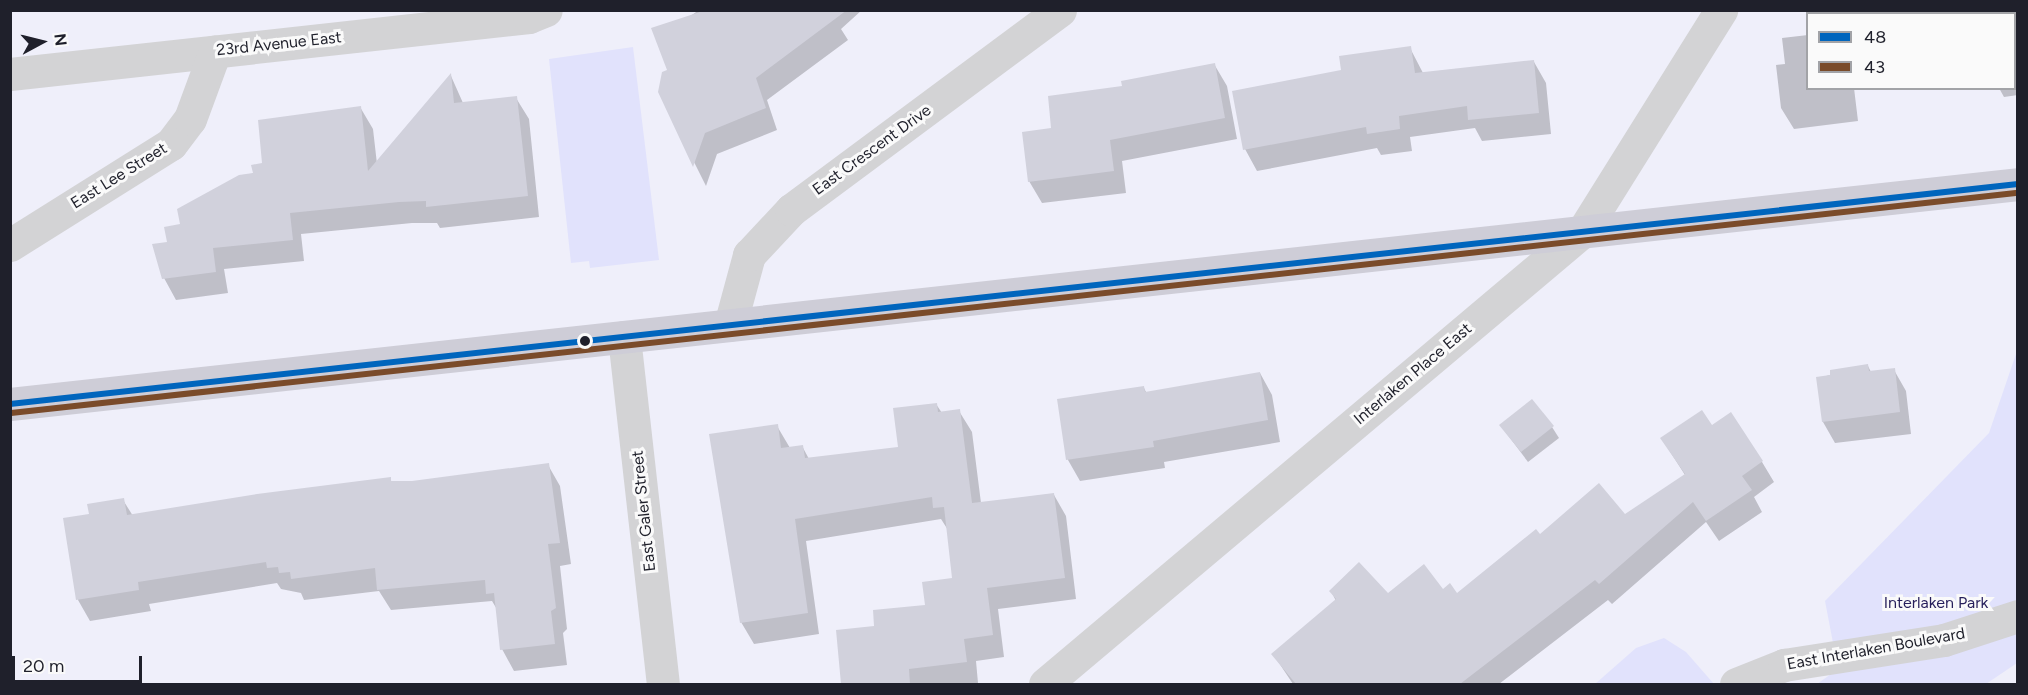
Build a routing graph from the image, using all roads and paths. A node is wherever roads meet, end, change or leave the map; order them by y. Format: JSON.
{"nodes":[{"id":1,"x":546,"y":10,"type":"edge"},
{"id":2,"x":1060,"y":10,"type":"edge"},
{"id":3,"x":1721,"y":10,"type":"edge"},
{"id":4,"x":215,"y":51,"type":"junction"},
{"id":5,"x":10,"y":74,"type":"edge"},
{"id":6,"x":2018,"y":184,"type":"edge"},
{"id":7,"x":1583,"y":231,"type":"junction"},
{"id":8,"x":10,"y":245,"type":"edge"},
{"id":9,"x":730,"y":325,"type":"junction"},
{"id":10,"x":624,"y":337,"type":"junction"},
{"id":11,"x":10,"y":404,"type":"edge"},
{"id":12,"x":2018,"y":616,"type":"edge"},
{"id":13,"x":663,"y":684,"type":"edge"},
{"id":14,"x":1045,"y":684,"type":"edge"},
{"id":15,"x":1736,"y":684,"type":"edge"}],
"edges":[{"from":1,"to":4,"type":"street","name":"23rd Avenue East"},
{"from":2,"to":9,"type":"street","name":"East Crescent Drive"},
{"from":3,"to":7,"type":"street","name":"Interlaken Place East"},
{"from":4,"to":5,"type":"street","name":"23rd Avenue East"},
{"from":4,"to":8,"type":"street","name":"East Lee Street"},
{"from":6,"to":7,"type":"main road"},
{"from":7,"to":9,"type":"main road"},
{"from":7,"to":14,"type":"street","name":"Interlaken Place East"},
{"from":9,"to":10,"type":"main road"},
{"from":10,"to":11,"type":"main road"},
{"from":10,"to":13,"type":"street","name":"East Galer Street"},
{"from":12,"to":15,"type":"street","name":"East Interlaken Boulevard"}]}
